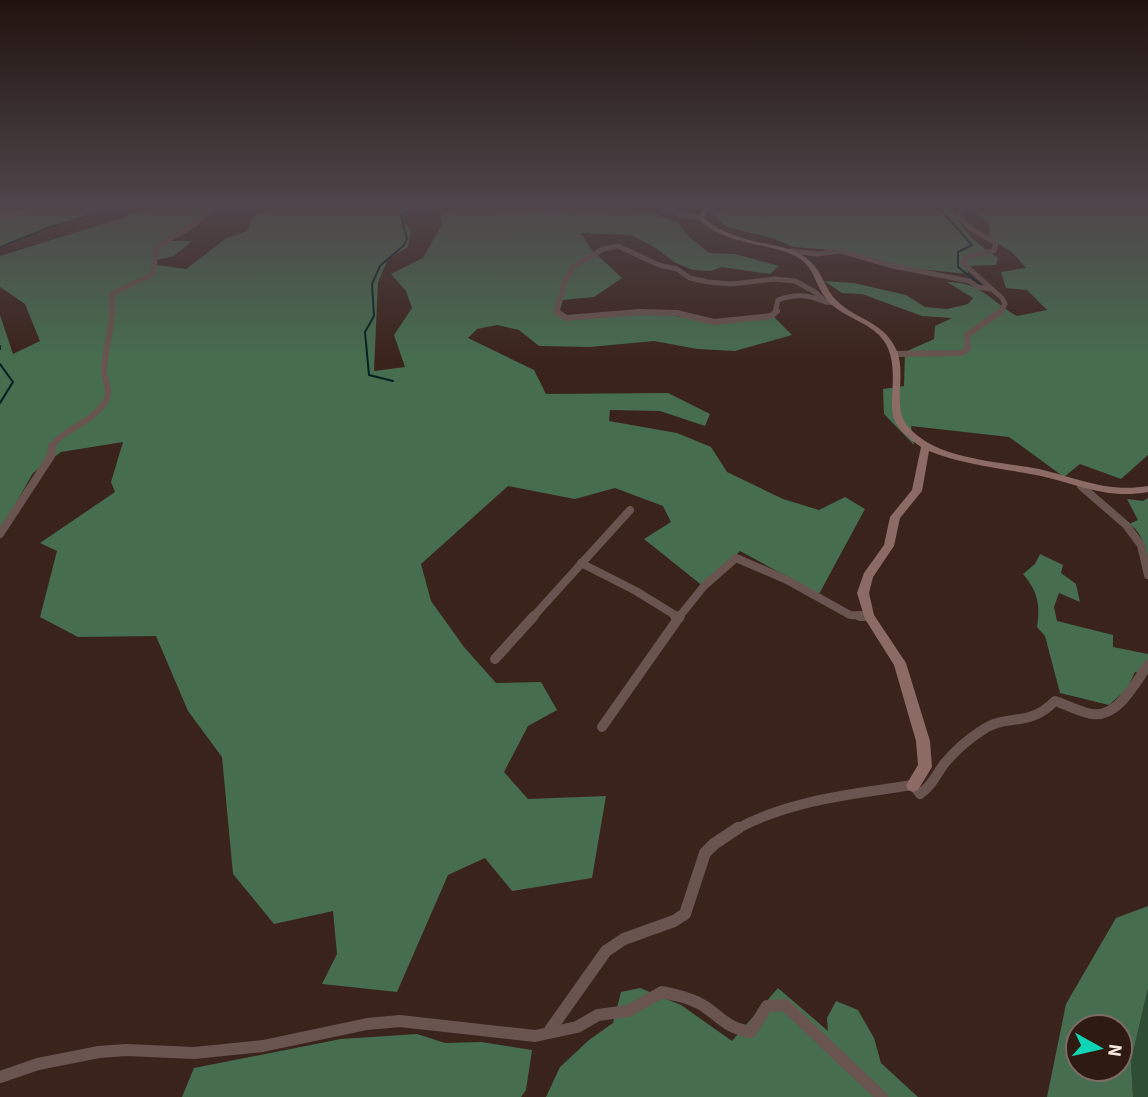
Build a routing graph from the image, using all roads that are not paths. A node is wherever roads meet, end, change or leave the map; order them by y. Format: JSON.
{"nodes":[{"id":1,"x":155,"y":256,"type":"edge"},
{"id":2,"x":589,"y":256,"type":"edge"},
{"id":3,"x":645,"y":256,"type":"edge"},
{"id":4,"x":798,"y":256,"type":"edge"},
{"id":5,"x":858,"y":256,"type":"edge"},
{"id":6,"x":968,"y":256,"type":"edge"},
{"id":7,"x":992,"y":289,"type":"junction"},
{"id":8,"x":830,"y":302,"type":"junction"},
{"id":9,"x":894,"y":354,"type":"junction"},
{"id":10,"x":926,"y":445,"type":"junction"},
{"id":11,"x":1081,"y":486,"type":"junction"},
{"id":12,"x":1148,"y":489,"type":"edge"},
{"id":13,"x":630,"y":510,"type":"dead end"},
{"id":14,"x":0,"y":534,"type":"edge"},
{"id":15,"x":581,"y":563,"type":"junction"},
{"id":16,"x":1148,"y":575,"type":"edge"},
{"id":17,"x":869,"y":616,"type":"junction"},
{"id":18,"x":679,"y":618,"type":"junction"},
{"id":19,"x":495,"y":660,"type":"dead end"},
{"id":20,"x":1148,"y":666,"type":"edge"},
{"id":21,"x":602,"y":727,"type":"dead end"},
{"id":22,"x":913,"y":785,"type":"junction"},
{"id":23,"x":550,"y":1030,"type":"junction"},
{"id":24,"x":0,"y":1077,"type":"edge"},
{"id":25,"x":882,"y":1097,"type":"edge"}],
"edges":[{"from":1,"to":14,"type":"street"},
{"from":2,"to":8,"type":"street"},
{"from":3,"to":8,"type":"street"},
{"from":4,"to":8,"type":"street"},
{"from":5,"to":7,"type":"street"},
{"from":6,"to":7,"type":"street"},
{"from":7,"to":9,"type":"street"},
{"from":8,"to":9,"type":"street"},
{"from":9,"to":10,"type":"street"},
{"from":10,"to":11,"type":"street"},
{"from":10,"to":17,"type":"street"},
{"from":11,"to":12,"type":"street"},
{"from":11,"to":16,"type":"street"},
{"from":13,"to":15,"type":"street"},
{"from":15,"to":18,"type":"street"},
{"from":15,"to":19,"type":"street"},
{"from":17,"to":18,"type":"street"},
{"from":17,"to":22,"type":"street"},
{"from":18,"to":21,"type":"street"},
{"from":20,"to":22,"type":"street"},
{"from":22,"to":23,"type":"street"},
{"from":23,"to":24,"type":"street"},
{"from":23,"to":25,"type":"street"}]}
